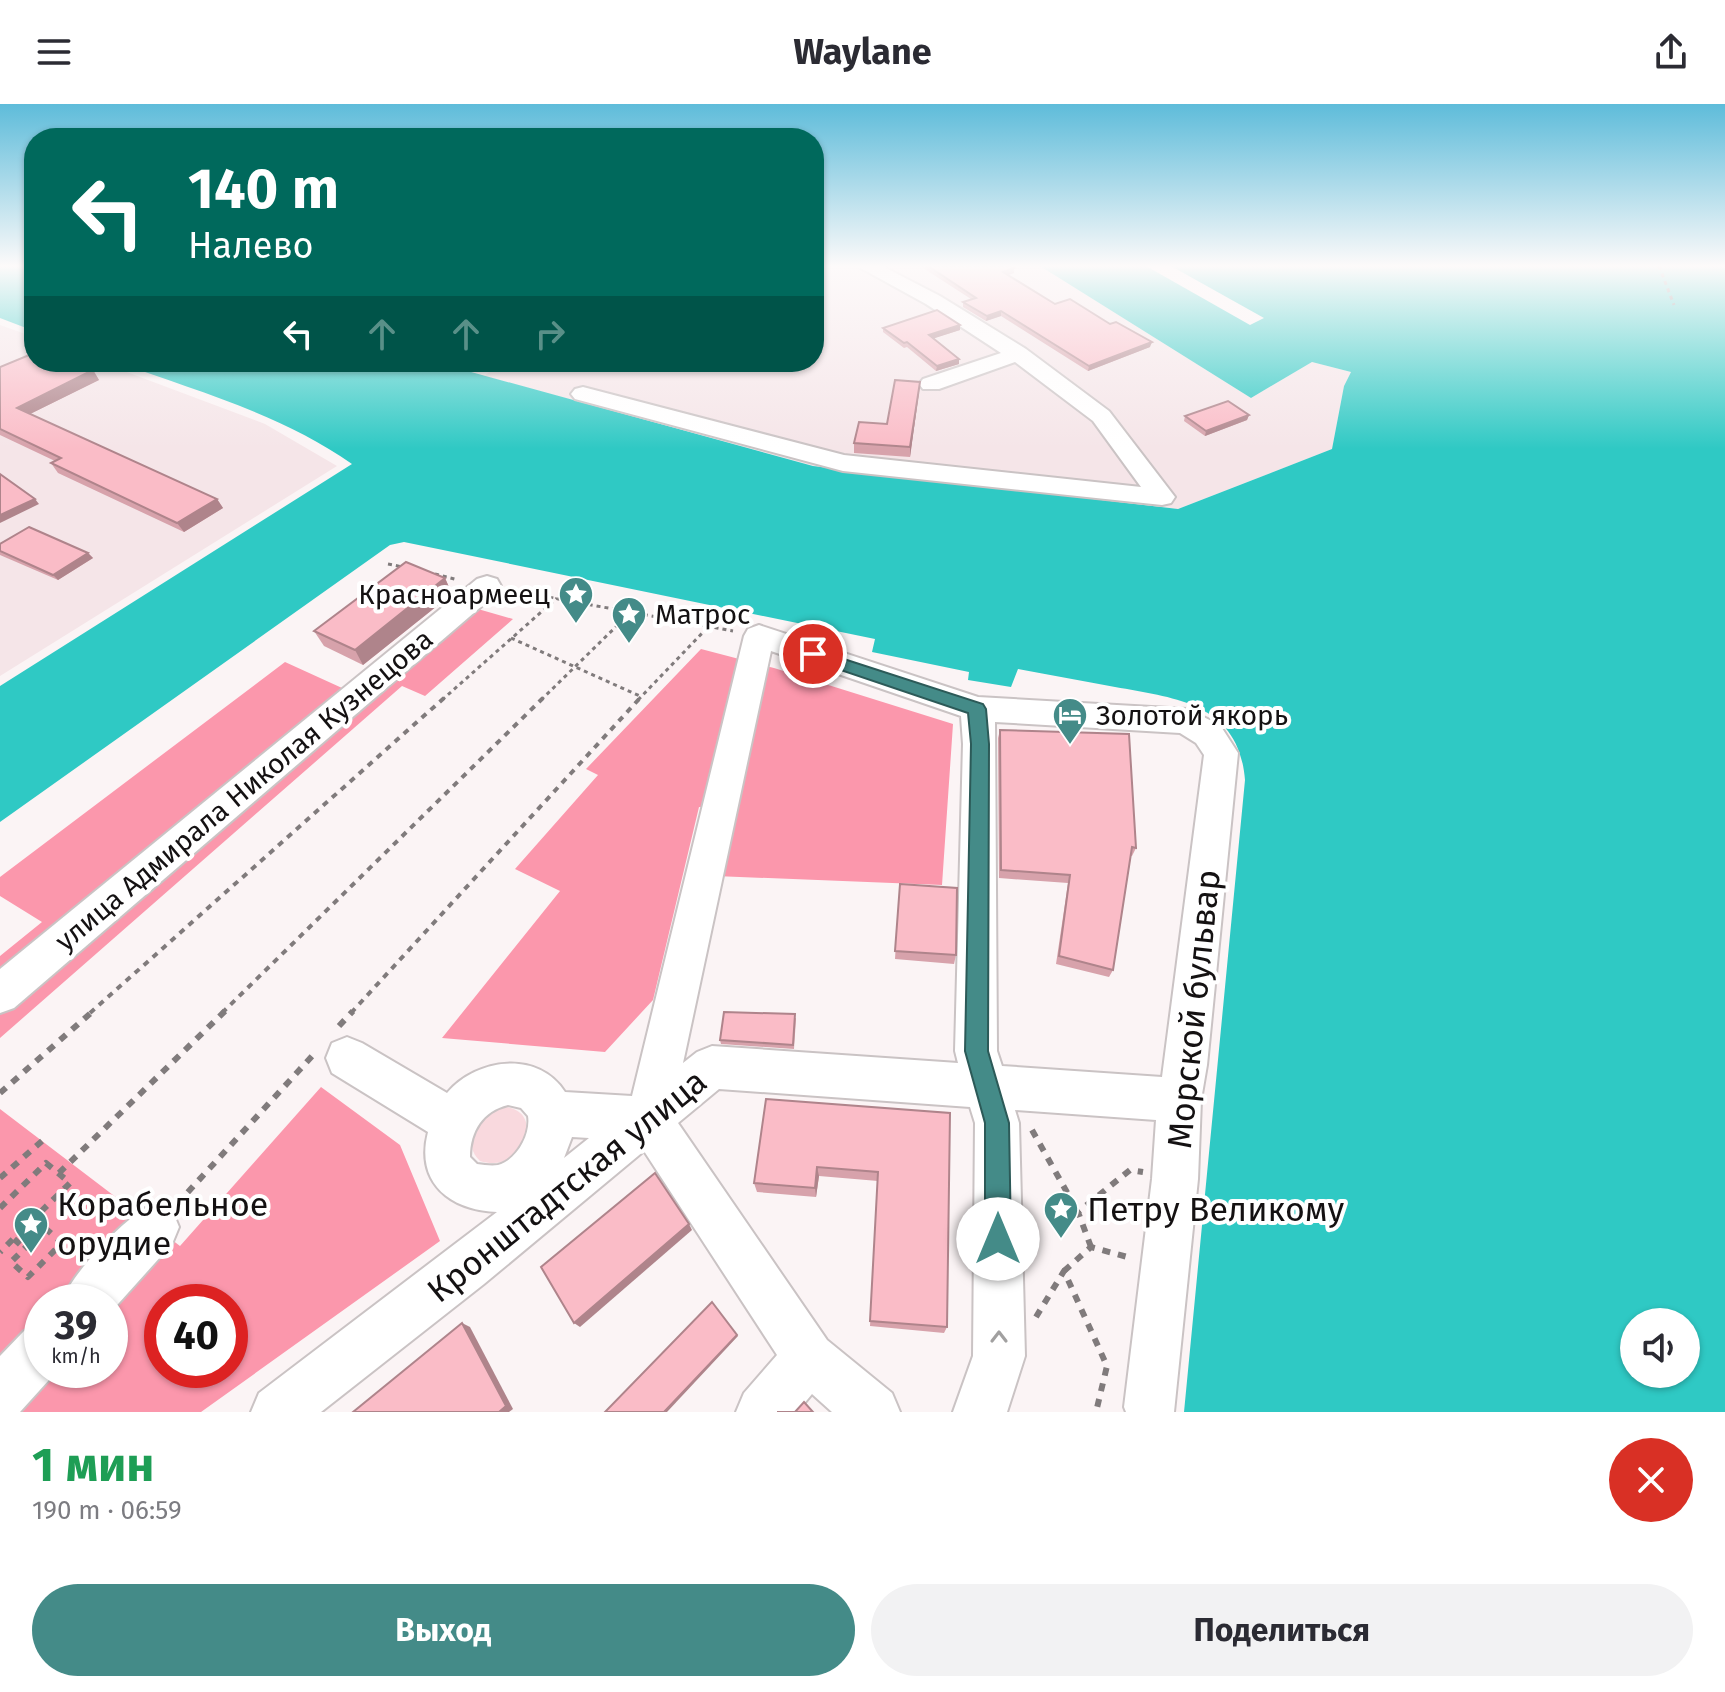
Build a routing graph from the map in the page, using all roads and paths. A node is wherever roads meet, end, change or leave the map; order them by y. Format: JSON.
{"nodes":[{"id":1,"x":976,"y":327,"type":"edge"},
{"id":2,"x":1018,"y":354,"type":"junction"},
{"id":3,"x":931,"y":384,"type":"dead end"},
{"id":4,"x":583,"y":394,"type":"dead end"},
{"id":5,"x":388,"y":564,"type":"dead end"},
{"id":6,"x":416,"y":570,"type":"edge"},
{"id":7,"x":431,"y":573,"type":"edge"},
{"id":8,"x":487,"y":586,"type":"junction"},
{"id":9,"x":557,"y":598,"type":"junction"},
{"id":10,"x":631,"y":612,"type":"junction"},
{"id":11,"x":709,"y":626,"type":"junction"},
{"id":12,"x":759,"y":636,"type":"junction"},
{"id":13,"x":511,"y":638,"type":"junction"},
{"id":14,"x":575,"y":666,"type":"junction"},
{"id":15,"x":642,"y":697,"type":"junction"},
{"id":16,"x":977,"y":709,"type":"junction"},
{"id":17,"x":0,"y":994,"type":"edge"},
{"id":18,"x":335,"y":1044,"type":"junction"},
{"id":19,"x":0,"y":1093,"type":"edge"},
{"id":20,"x":1179,"y":1100,"type":"junction"},
{"id":21,"x":992,"y":1105,"type":"junction"},
{"id":22,"x":552,"y":1114,"type":"junction"},
{"id":23,"x":649,"y":1119,"type":"junction"},
{"id":24,"x":453,"y":1122,"type":"junction"},
{"id":25,"x":42,"y":1141,"type":"dead end"},
{"id":26,"x":59,"y":1173,"type":"junction"},
{"id":27,"x":0,"y":1178,"type":"edge"},
{"id":28,"x":1175,"y":1179,"type":"junction"},
{"id":29,"x":518,"y":1201,"type":"junction"},
{"id":30,"x":0,"y":1208,"type":"edge"},
{"id":31,"x":1078,"y":1212,"type":"junction"},
{"id":32,"x":155,"y":1227,"type":"joint"},
{"id":33,"x":14,"y":1239,"type":"junction"},
{"id":34,"x":1091,"y":1247,"type":"junction"},
{"id":35,"x":25,"y":1249,"type":"junction"},
{"id":36,"x":0,"y":1252,"type":"edge"},
{"id":37,"x":1165,"y":1268,"type":"junction"},
{"id":38,"x":1064,"y":1271,"type":"junction"},
{"id":39,"x":103,"y":1284,"type":"edge"},
{"id":40,"x":999,"y":1356,"type":"junction"},
{"id":41,"x":809,"y":1358,"type":"junction"},
{"id":42,"x":24,"y":1369,"type":"edge"},
{"id":43,"x":0,"y":1395,"type":"edge"},
{"id":44,"x":1150,"y":1407,"type":"dead end"},
{"id":45,"x":278,"y":1412,"type":"edge"},
{"id":46,"x":763,"y":1412,"type":"edge"},
{"id":47,"x":873,"y":1412,"type":"edge"},
{"id":48,"x":980,"y":1412,"type":"edge"},
{"id":49,"x":1096,"y":1412,"type":"edge"}],
"edges":[{"from":1,"to":2,"type":"street"},
{"from":2,"to":3,"type":"street"},
{"from":2,"to":4,"type":"street"},
{"from":5,"to":6,"type":"path"},
{"from":7,"to":8,"type":"path"},
{"from":8,"to":9,"type":"path"},
{"from":8,"to":17,"type":"street","name":"улица Адмирала Николая Кузнецова"},
{"from":9,"to":10,"type":"path"},
{"from":9,"to":13,"type":"path"},
{"from":10,"to":11,"type":"path"},
{"from":10,"to":14,"type":"path"},
{"from":11,"to":12,"type":"path"},
{"from":11,"to":15,"type":"path"},
{"from":12,"to":16,"type":"street"},
{"from":12,"to":23,"type":"street"},
{"from":13,"to":14,"type":"path"},
{"from":13,"to":19,"type":"path"},
{"from":14,"to":15,"type":"path"},
{"from":14,"to":26,"type":"path"},
{"from":15,"to":18,"type":"path"},
{"from":16,"to":20,"type":"street","name":"Морской бульвар"},
{"from":16,"to":21,"type":"street"},
{"from":18,"to":24,"type":"street"},
{"from":18,"to":32,"type":"path"},
{"from":20,"to":21,"type":"street","name":"Кронштадтская улица"},
{"from":20,"to":28,"type":"street","name":"Морской бульвар"},
{"from":21,"to":23,"type":"street","name":"Кронштадтская улица"},
{"from":21,"to":31,"type":"path"},
{"from":40,"to":21,"type":"street","one_way":true},
{"from":22,"to":23,"type":"street"},
{"from":22,"to":24,"type":"street"},
{"from":22,"to":29,"type":"street"},
{"from":23,"to":29,"type":"street","name":"Кронштадтская улица"},
{"from":23,"to":41,"type":"street"},
{"from":24,"to":29,"type":"street"},
{"from":25,"to":27,"type":"path"},
{"from":26,"to":30,"type":"path"},
{"from":26,"to":33,"type":"path"},
{"from":28,"to":31,"type":"path"},
{"from":28,"to":37,"type":"street","name":"Морской бульвар"},
{"from":29,"to":45,"type":"street","name":"Кронштадтская улица"},
{"from":31,"to":34,"type":"path"},
{"from":32,"to":39,"type":"street"},
{"from":33,"to":35,"type":"path"},
{"from":33,"to":36,"type":"path"},
{"from":34,"to":37,"type":"path"},
{"from":34,"to":38,"type":"path"},
{"from":35,"to":35,"type":"path"},
{"from":37,"to":44,"type":"street","name":"Морской бульвар"},
{"from":38,"to":40,"type":"path"},
{"from":38,"to":49,"type":"path"},
{"from":40,"to":48,"type":"street"},
{"from":41,"to":46,"type":"street"},
{"from":41,"to":47,"type":"street"},
{"from":42,"to":43,"type":"street"}]}
